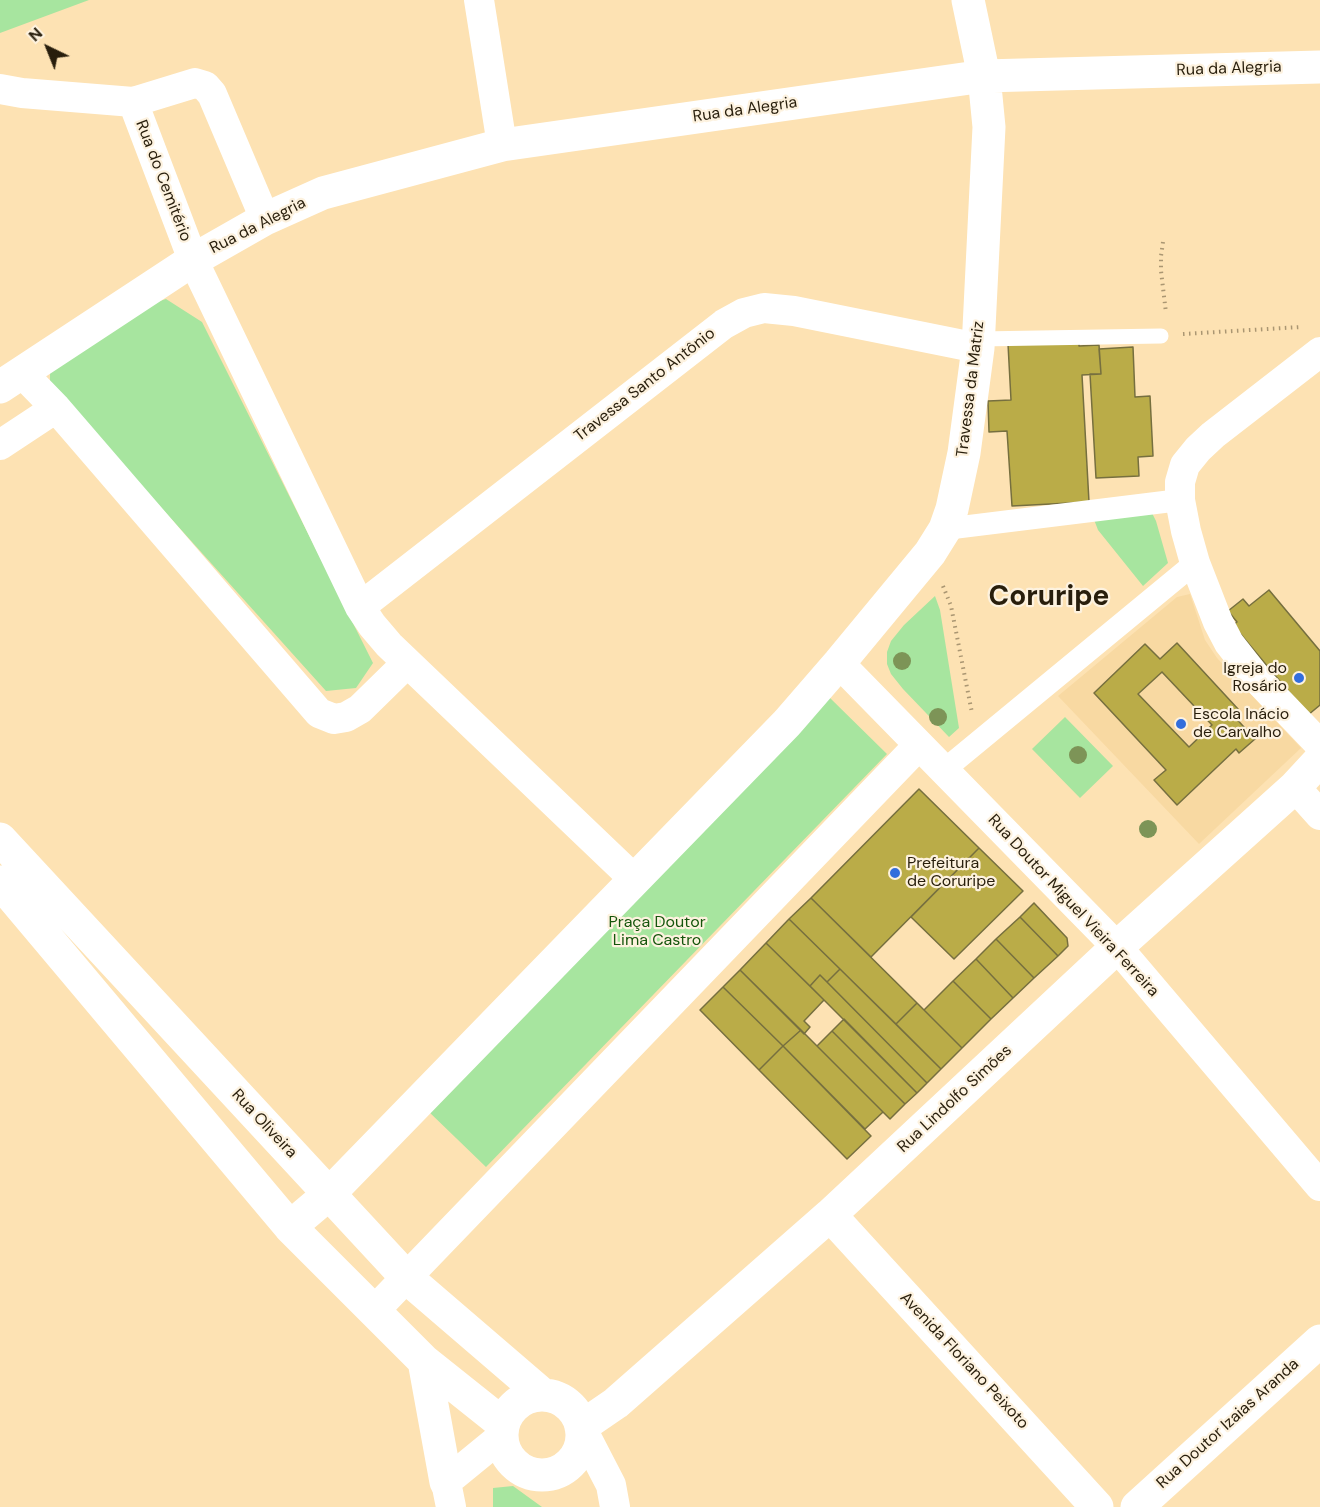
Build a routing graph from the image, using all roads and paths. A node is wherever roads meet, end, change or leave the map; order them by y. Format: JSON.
{"nodes":[{"id":1,"x":479,"y":0,"type":"edge"},
{"id":2,"x":968,"y":0,"type":"edge"},
{"id":3,"x":1320,"y":67,"type":"edge"},
{"id":4,"x":984,"y":76,"type":"junction"},
{"id":5,"x":0,"y":89,"type":"edge"},
{"id":6,"x":133,"y":102,"type":"junction"},
{"id":7,"x":502,"y":145,"type":"junction"},
{"id":8,"x":265,"y":219,"type":"junction"},
{"id":9,"x":1163,"y":242,"type":"dead end"},
{"id":10,"x":194,"y":260,"type":"junction"},
{"id":11,"x":1165,"y":335,"type":"junction"},
{"id":12,"x":1314,"y":339,"type":"edge"},
{"id":13,"x":979,"y":344,"type":"junction"},
{"id":14,"x":11,"y":379,"type":"edge"},
{"id":15,"x":56,"y":408,"type":"junction"},
{"id":16,"x":0,"y":445,"type":"edge"},
{"id":17,"x":1180,"y":500,"type":"junction"},
{"id":18,"x":945,"y":529,"type":"junction"},
{"id":19,"x":1195,"y":563,"type":"junction"},
{"id":20,"x":940,"y":583,"type":"dead end"},
{"id":21,"x":360,"y":607,"type":"junction"},
{"id":22,"x":407,"y":663,"type":"junction"},
{"id":23,"x":839,"y":663,"type":"junction"},
{"id":24,"x":979,"y":742,"type":"junction"},
{"id":25,"x":919,"y":745,"type":"junction"},
{"id":26,"x":1320,"y":745,"type":"edge"},
{"id":27,"x":1320,"y":760,"type":"edge"},
{"id":28,"x":944,"y":770,"type":"junction"},
{"id":29,"x":1295,"y":787,"type":"junction"},
{"id":30,"x":1320,"y":815,"type":"edge"},
{"id":31,"x":0,"y":839,"type":"edge"},
{"id":32,"x":634,"y":879,"type":"junction"},
{"id":33,"x":0,"y":882,"type":"edge"},
{"id":34,"x":1117,"y":947,"type":"junction"},
{"id":35,"x":1320,"y":1186,"type":"edge"},
{"id":36,"x":329,"y":1194,"type":"junction"},
{"id":37,"x":830,"y":1215,"type":"junction"},
{"id":38,"x":290,"y":1227,"type":"junction"},
{"id":39,"x":407,"y":1278,"type":"junction"},
{"id":40,"x":374,"y":1311,"type":"junction"},
{"id":41,"x":1320,"y":1341,"type":"edge"},
{"id":42,"x":424,"y":1361,"type":"junction"},
{"id":43,"x":542,"y":1394,"type":"junction"},
{"id":44,"x":582,"y":1427,"type":"junction"},
{"id":45,"x":502,"y":1431,"type":"junction"},
{"id":46,"x":448,"y":1494,"type":"edge"},
{"id":47,"x":615,"y":1507,"type":"edge"},
{"id":48,"x":1097,"y":1507,"type":"edge"},
{"id":49,"x":1137,"y":1507,"type":"edge"}],
"edges":[{"from":1,"to":7,"type":"street"},
{"from":2,"to":4,"type":"street","name":"Travessa da Matriz"},
{"from":3,"to":4,"type":"street","name":"Rua da Alegria"},
{"from":4,"to":7,"type":"street","name":"Rua da Alegria"},
{"from":4,"to":13,"type":"street","name":"Travessa da Matriz"},
{"from":5,"to":6,"type":"street","name":"Rua do Cemitério"},
{"from":6,"to":8,"type":"street","name":"Rua do Cemitério"},
{"from":6,"to":10,"type":"street","name":"Rua do Cemitério"},
{"from":7,"to":8,"type":"street","name":"Rua da Alegria"},
{"from":8,"to":10,"type":"street","name":"Rua da Alegria"},
{"from":9,"to":11,"type":"path"},
{"from":10,"to":14,"type":"street","name":"Rua da Alegria"},
{"from":10,"to":21,"type":"street","name":"Rua do Cemitério"},
{"from":11,"to":12,"type":"path"},
{"from":11,"to":13,"type":"lane"},
{"from":12,"to":17,"type":"street"},
{"from":13,"to":18,"type":"street","name":"Travessa da Matriz"},
{"from":13,"to":21,"type":"street","name":"Travessa Santo Antônio"},
{"from":14,"to":15,"type":"street"},
{"from":15,"to":16,"type":"street"},
{"from":15,"to":22,"type":"street"},
{"from":17,"to":18,"type":"street"},
{"from":17,"to":19,"type":"street"},
{"from":18,"to":23,"type":"street","name":"Travessa da Matriz"},
{"from":19,"to":24,"type":"street"},
{"from":19,"to":26,"type":"street"},
{"from":20,"to":24,"type":"path"},
{"from":21,"to":22,"type":"street","name":"Rua do Cemitério"},
{"from":22,"to":32,"type":"street","name":"Rua do Cemitério"},
{"from":23,"to":25,"type":"street","name":"Rua Doutor Miguel Vieira Ferreira"},
{"from":23,"to":32,"type":"street"},
{"from":24,"to":28,"type":"street"},
{"from":25,"to":28,"type":"street","name":"Rua Doutor Miguel Vieira Ferreira"},
{"from":25,"to":39,"type":"street"},
{"from":27,"to":29,"type":"street","name":"Rua Lindolfo Simões"},
{"from":28,"to":34,"type":"street","name":"Rua Doutor Miguel Vieira Ferreira"},
{"from":29,"to":30,"type":"street"},
{"from":29,"to":34,"type":"street","name":"Rua Lindolfo Simões"},
{"from":31,"to":36,"type":"street","name":"Rua Oliveira"},
{"from":32,"to":36,"type":"street"},
{"from":33,"to":38,"type":"street"},
{"from":34,"to":35,"type":"street","name":"Rua Doutor Miguel Vieira Ferreira"},
{"from":34,"to":37,"type":"street","name":"Rua Lindolfo Simões"},
{"from":36,"to":38,"type":"street"},
{"from":36,"to":39,"type":"street","name":"Rua Oliveira"},
{"from":37,"to":44,"type":"street","name":"Rua Lindolfo Simões"},
{"from":37,"to":48,"type":"street","name":"Avenida Floriano Peixoto"},
{"from":38,"to":40,"type":"street"},
{"from":39,"to":40,"type":"street"},
{"from":39,"to":43,"type":"street","name":"Rua Oliveira"},
{"from":40,"to":42,"type":"street"},
{"from":41,"to":49,"type":"street","name":"Rua Doutor Izaias Aranda"},
{"from":42,"to":45,"type":"street"},
{"from":42,"to":46,"type":"street"},
{"from":43,"to":44,"type":"street"},
{"from":43,"to":45,"type":"street"},
{"from":44,"to":45,"type":"street"},
{"from":44,"to":47,"type":"street"},
{"from":45,"to":46,"type":"street"}]}
